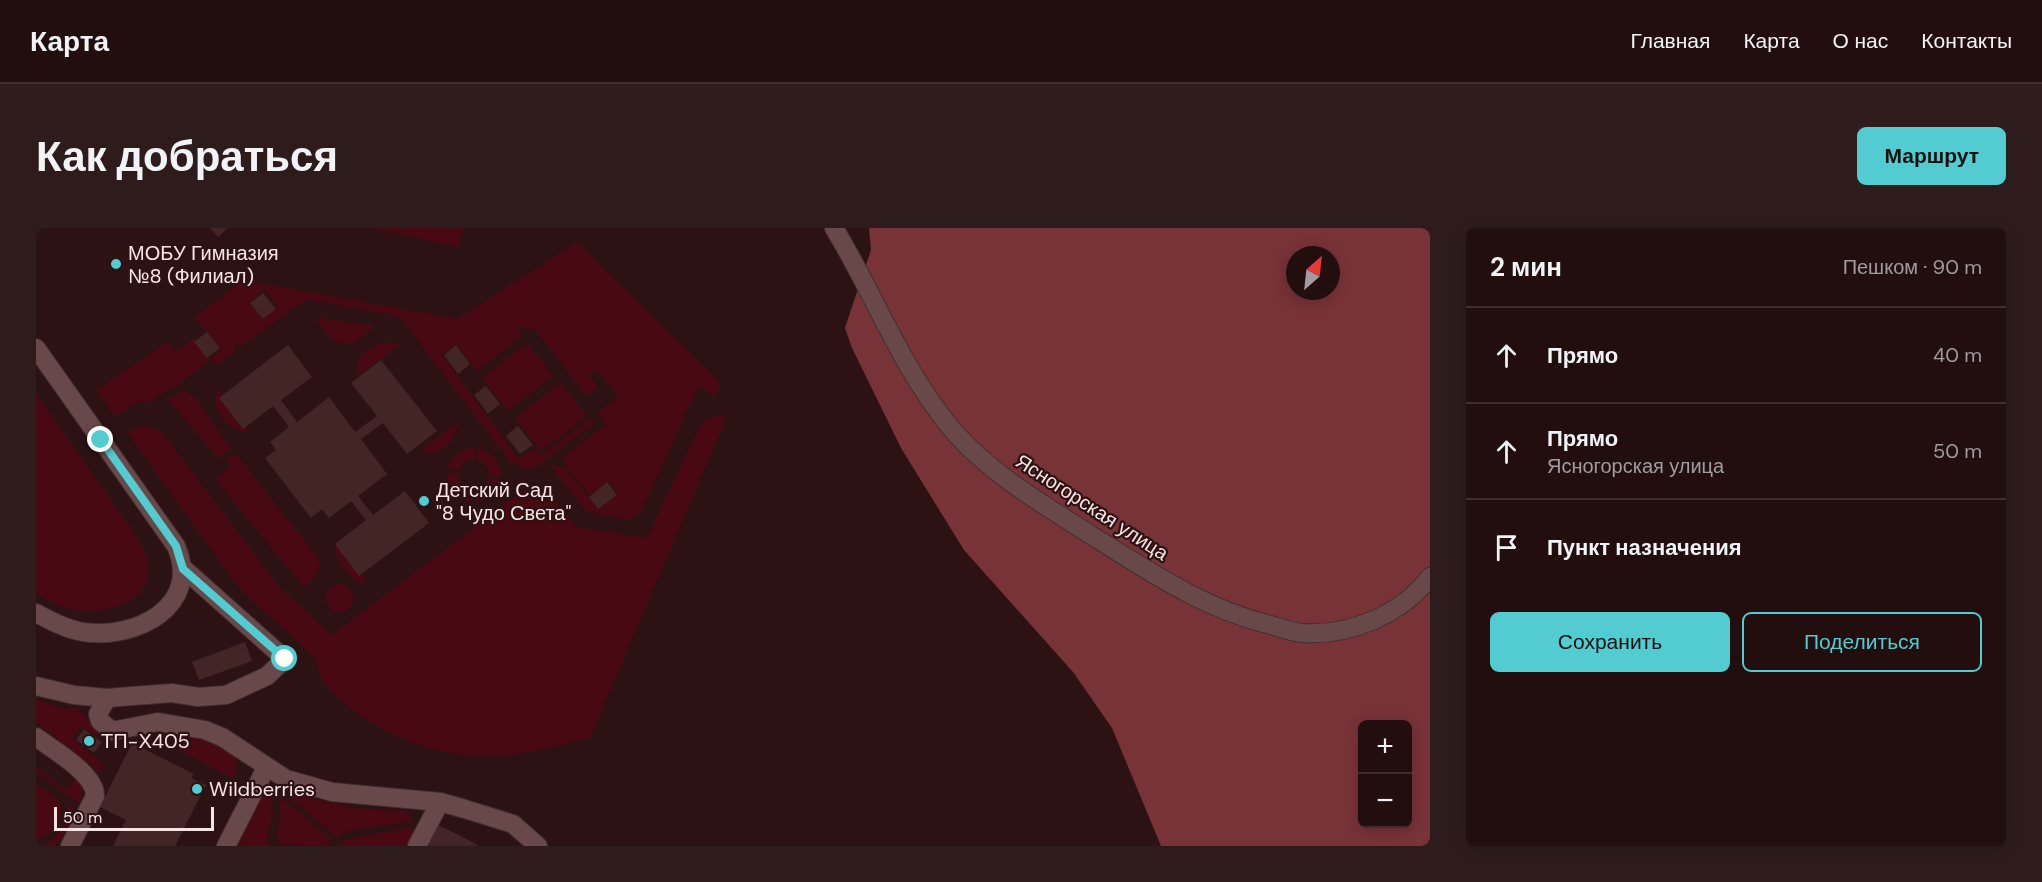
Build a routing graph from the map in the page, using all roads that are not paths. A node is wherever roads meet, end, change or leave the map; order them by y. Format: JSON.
{"nodes":[{"id":1,"x":834,"y":228,"type":"edge"},
{"id":2,"x":36,"y":348,"type":"edge"},
{"id":3,"x":183,"y":569,"type":"junction"},
{"id":4,"x":1430,"y":577,"type":"edge"},
{"id":5,"x":36,"y":613,"type":"edge"},
{"id":6,"x":36,"y":686,"type":"edge"},
{"id":7,"x":108,"y":698,"type":"junction"},
{"id":8,"x":36,"y":737,"type":"edge"},
{"id":9,"x":266,"y":768,"type":"junction"},
{"id":10,"x":440,"y":802,"type":"junction"},
{"id":11,"x":70,"y":846,"type":"edge"},
{"id":12,"x":225,"y":846,"type":"edge"},
{"id":13,"x":417,"y":846,"type":"edge"},
{"id":14,"x":538,"y":846,"type":"edge"}],
"edges":[{"from":1,"to":4,"type":"street","name":"Ясногорская улица"},
{"from":2,"to":3,"type":"street"},
{"from":3,"to":5,"type":"street"},
{"from":3,"to":7,"type":"street"},
{"from":6,"to":7,"type":"street"},
{"from":7,"to":9,"type":"street"},
{"from":8,"to":11,"type":"street"},
{"from":9,"to":10,"type":"street"},
{"from":9,"to":12,"type":"street"},
{"from":10,"to":13,"type":"street"},
{"from":10,"to":14,"type":"street"}]}
